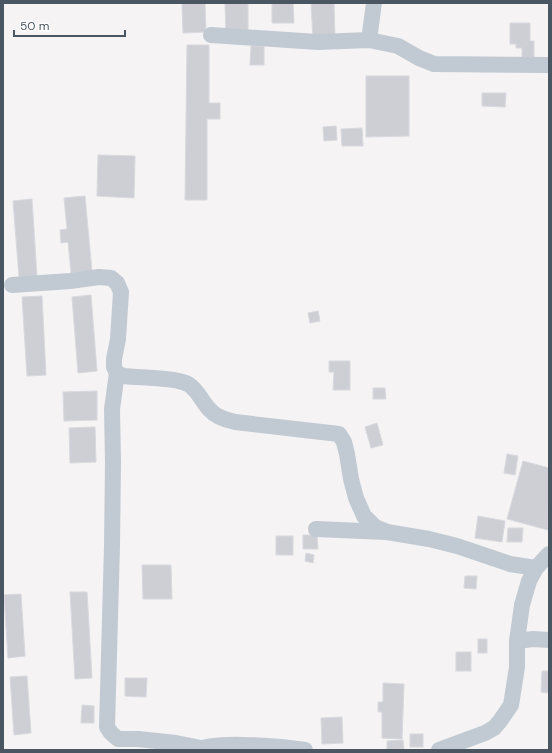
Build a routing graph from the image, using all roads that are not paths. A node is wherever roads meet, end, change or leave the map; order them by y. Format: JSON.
{"nodes":[{"id":1,"x":374,"y":3,"type":"edge"},
{"id":2,"x":211,"y":35,"type":"dead end"},
{"id":3,"x":369,"y":40,"type":"junction"},
{"id":4,"x":549,"y":65,"type":"edge"},
{"id":5,"x":12,"y":285,"type":"dead end"},
{"id":6,"x":117,"y":374,"type":"junction"},
{"id":7,"x":316,"y":529,"type":"dead end"},
{"id":8,"x":387,"y":532,"type":"junction"},
{"id":9,"x":549,"y":554,"type":"edge"},
{"id":10,"x":536,"y":568,"type":"junction"},
{"id":11,"x":549,"y":640,"type":"edge"},
{"id":12,"x":517,"y":641,"type":"junction"},
{"id":13,"x":200,"y":749,"type":"edge"},
{"id":14,"x":305,"y":750,"type":"edge"},
{"id":15,"x":439,"y":750,"type":"edge"}],
"edges":[{"from":1,"to":3,"type":"street"},
{"from":2,"to":3,"type":"street"},
{"from":3,"to":4,"type":"street"},
{"from":5,"to":6,"type":"street"},
{"from":6,"to":8,"type":"street"},
{"from":6,"to":13,"type":"street"},
{"from":7,"to":8,"type":"street"},
{"from":8,"to":10,"type":"street"},
{"from":9,"to":10,"type":"street"},
{"from":10,"to":12,"type":"street"},
{"from":11,"to":12,"type":"street"},
{"from":12,"to":15,"type":"street"},
{"from":13,"to":14,"type":"street"}]}
